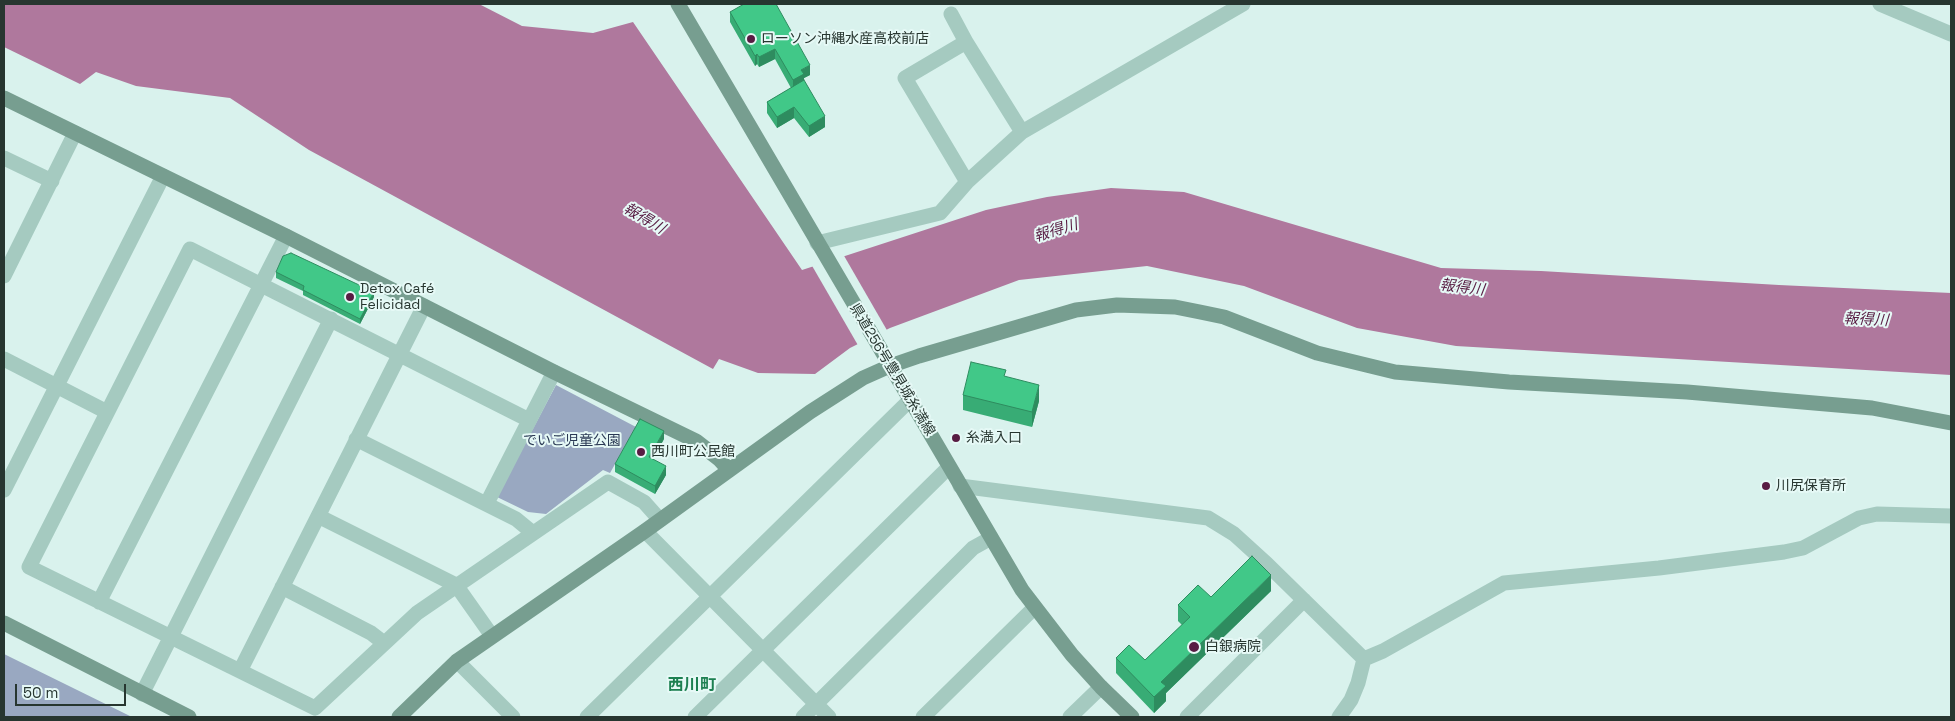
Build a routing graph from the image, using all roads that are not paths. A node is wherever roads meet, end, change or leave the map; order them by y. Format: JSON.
{"nodes":[{"id":1,"x":678,"y":4,"type":"edge"},
{"id":2,"x":1243,"y":4,"type":"edge"},
{"id":3,"x":1880,"y":4,"type":"edge"},
{"id":4,"x":951,"y":14,"type":"dead end"},
{"id":5,"x":1951,"y":34,"type":"edge"},
{"id":6,"x":966,"y":42,"type":"junction"},
{"id":7,"x":4,"y":98,"type":"edge"},
{"id":8,"x":1022,"y":132,"type":"junction"},
{"id":9,"x":75,"y":134,"type":"junction"},
{"id":10,"x":4,"y":158,"type":"edge"},
{"id":11,"x":163,"y":176,"type":"junction"},
{"id":12,"x":52,"y":181,"type":"junction"},
{"id":13,"x":967,"y":182,"type":"junction"},
{"id":14,"x":286,"y":236,"type":"junction"},
{"id":15,"x":820,"y":248,"type":"junction"},
{"id":16,"x":4,"y":276,"type":"edge"},
{"id":17,"x":262,"y":285,"type":"junction"},
{"id":18,"x":424,"y":306,"type":"junction"},
{"id":19,"x":331,"y":319,"type":"junction"},
{"id":20,"x":400,"y":354,"type":"junction"},
{"id":21,"x":4,"y":359,"type":"edge"},
{"id":22,"x":890,"y":366,"type":"junction"},
{"id":23,"x":554,"y":372,"type":"junction"},
{"id":24,"x":56,"y":386,"type":"junction"},
{"id":25,"x":910,"y":400,"type":"junction"},
{"id":26,"x":107,"y":412,"type":"junction"},
{"id":27,"x":529,"y":420,"type":"junction"},
{"id":28,"x":1951,"y":423,"type":"edge"},
{"id":29,"x":356,"y":439,"type":"junction"},
{"id":30,"x":949,"y":466,"type":"junction"},
{"id":31,"x":729,"y":470,"type":"junction"},
{"id":32,"x":960,"y":486,"type":"junction"},
{"id":33,"x":4,"y":490,"type":"edge"},
{"id":34,"x":487,"y":503,"type":"junction"},
{"id":35,"x":318,"y":516,"type":"junction"},
{"id":36,"x":1951,"y":516,"type":"edge"},
{"id":37,"x":660,"y":520,"type":"junction"},
{"id":38,"x":645,"y":531,"type":"junction"},
{"id":39,"x":533,"y":532,"type":"junction"},
{"id":40,"x":991,"y":538,"type":"junction"},
{"id":41,"x":456,"y":585,"type":"junction"},
{"id":42,"x":282,"y":587,"type":"junction"},
{"id":43,"x":710,"y":597,"type":"junction"},
{"id":44,"x":1304,"y":600,"type":"junction"},
{"id":45,"x":99,"y":602,"type":"junction"},
{"id":46,"x":1034,"y":608,"type":"junction"},
{"id":47,"x":4,"y":623,"type":"edge"},
{"id":48,"x":492,"y":636,"type":"junction"},
{"id":49,"x":171,"y":637,"type":"junction"},
{"id":50,"x":384,"y":644,"type":"junction"},
{"id":51,"x":763,"y":650,"type":"junction"},
{"id":52,"x":1364,"y":659,"type":"junction"},
{"id":53,"x":457,"y":661,"type":"junction"},
{"id":54,"x":240,"y":671,"type":"junction"},
{"id":55,"x":1101,"y":688,"type":"junction"},
{"id":56,"x":142,"y":694,"type":"junction"},
{"id":57,"x":816,"y":704,"type":"junction"},
{"id":58,"x":188,"y":717,"type":"edge"},
{"id":59,"x":400,"y":717,"type":"edge"},
{"id":60,"x":513,"y":717,"type":"edge"},
{"id":61,"x":587,"y":717,"type":"edge"},
{"id":62,"x":695,"y":717,"type":"edge"},
{"id":63,"x":803,"y":717,"type":"edge"},
{"id":64,"x":829,"y":717,"type":"edge"},
{"id":65,"x":924,"y":717,"type":"edge"},
{"id":66,"x":1070,"y":717,"type":"edge"},
{"id":67,"x":1132,"y":717,"type":"edge"},
{"id":68,"x":1187,"y":717,"type":"edge"},
{"id":69,"x":1339,"y":717,"type":"edge"}],
"edges":[{"from":1,"to":15,"type":"street","name":"県道256号豊見城糸満線"},
{"from":2,"to":8,"type":"street"},
{"from":3,"to":5,"type":"street"},
{"from":4,"to":6,"type":"street"},
{"from":6,"to":8,"type":"street"},
{"from":6,"to":13,"type":"street"},
{"from":7,"to":9,"type":"street"},
{"from":8,"to":13,"type":"street"},
{"from":9,"to":11,"type":"street"},
{"from":9,"to":12,"type":"street"},
{"from":10,"to":12,"type":"street"},
{"from":11,"to":14,"type":"street"},
{"from":11,"to":24,"type":"street"},
{"from":12,"to":16,"type":"street"},
{"from":13,"to":15,"type":"street"},
{"from":14,"to":17,"type":"street"},
{"from":14,"to":18,"type":"street"},
{"from":15,"to":22,"type":"street","name":"県道256号豊見城糸満線"},
{"from":17,"to":19,"type":"street"},
{"from":17,"to":26,"type":"street"},
{"from":17,"to":45,"type":"street"},
{"from":18,"to":20,"type":"street"},
{"from":18,"to":23,"type":"street"},
{"from":19,"to":20,"type":"street"},
{"from":19,"to":49,"type":"street"},
{"from":20,"to":27,"type":"street"},
{"from":20,"to":29,"type":"street"},
{"from":21,"to":24,"type":"street"},
{"from":22,"to":25,"type":"street","name":"県道256号豊見城糸満線"},
{"from":22,"to":28,"type":"street"},
{"from":22,"to":31,"type":"street"},
{"from":23,"to":27,"type":"street"},
{"from":23,"to":31,"type":"street"},
{"from":24,"to":26,"type":"street"},
{"from":24,"to":33,"type":"street"},
{"from":25,"to":30,"type":"street","name":"県道256号豊見城糸満線"},
{"from":25,"to":43,"type":"street"},
{"from":26,"to":45,"type":"street"},
{"from":27,"to":34,"type":"street"},
{"from":29,"to":34,"type":"street"},
{"from":29,"to":35,"type":"street"},
{"from":30,"to":32,"type":"street","name":"県道256号豊見城糸満線"},
{"from":30,"to":51,"type":"street"},
{"from":31,"to":37,"type":"street"},
{"from":32,"to":40,"type":"street","name":"県道256号豊見城糸満線"},
{"from":32,"to":44,"type":"street"},
{"from":34,"to":39,"type":"street"},
{"from":35,"to":41,"type":"street"},
{"from":35,"to":42,"type":"street"},
{"from":36,"to":52,"type":"street"},
{"from":37,"to":38,"type":"street"},
{"from":37,"to":39,"type":"street"},
{"from":38,"to":43,"type":"street"},
{"from":38,"to":48,"type":"street"},
{"from":39,"to":41,"type":"street"},
{"from":40,"to":46,"type":"street","name":"県道256号豊見城糸満線"},
{"from":40,"to":57,"type":"street"},
{"from":41,"to":48,"type":"street"},
{"from":41,"to":50,"type":"street"},
{"from":42,"to":50,"type":"street"},
{"from":42,"to":54,"type":"street"},
{"from":43,"to":51,"type":"street"},
{"from":43,"to":61,"type":"street"},
{"from":44,"to":52,"type":"street"},
{"from":44,"to":68,"type":"street"},
{"from":45,"to":49,"type":"street"},
{"from":46,"to":55,"type":"street","name":"県道256号豊見城糸満線"},
{"from":46,"to":65,"type":"street"},
{"from":47,"to":56,"type":"street"},
{"from":48,"to":53,"type":"street"},
{"from":49,"to":54,"type":"street"},
{"from":49,"to":56,"type":"street"},
{"from":50,"to":54,"type":"street"},
{"from":51,"to":57,"type":"street"},
{"from":51,"to":62,"type":"street"},
{"from":52,"to":69,"type":"street"},
{"from":53,"to":59,"type":"street"},
{"from":53,"to":60,"type":"street"},
{"from":55,"to":66,"type":"street"},
{"from":55,"to":67,"type":"street","name":"県道256号豊見城糸満線"},
{"from":56,"to":58,"type":"street"},
{"from":57,"to":63,"type":"street"},
{"from":57,"to":64,"type":"street"}]}
